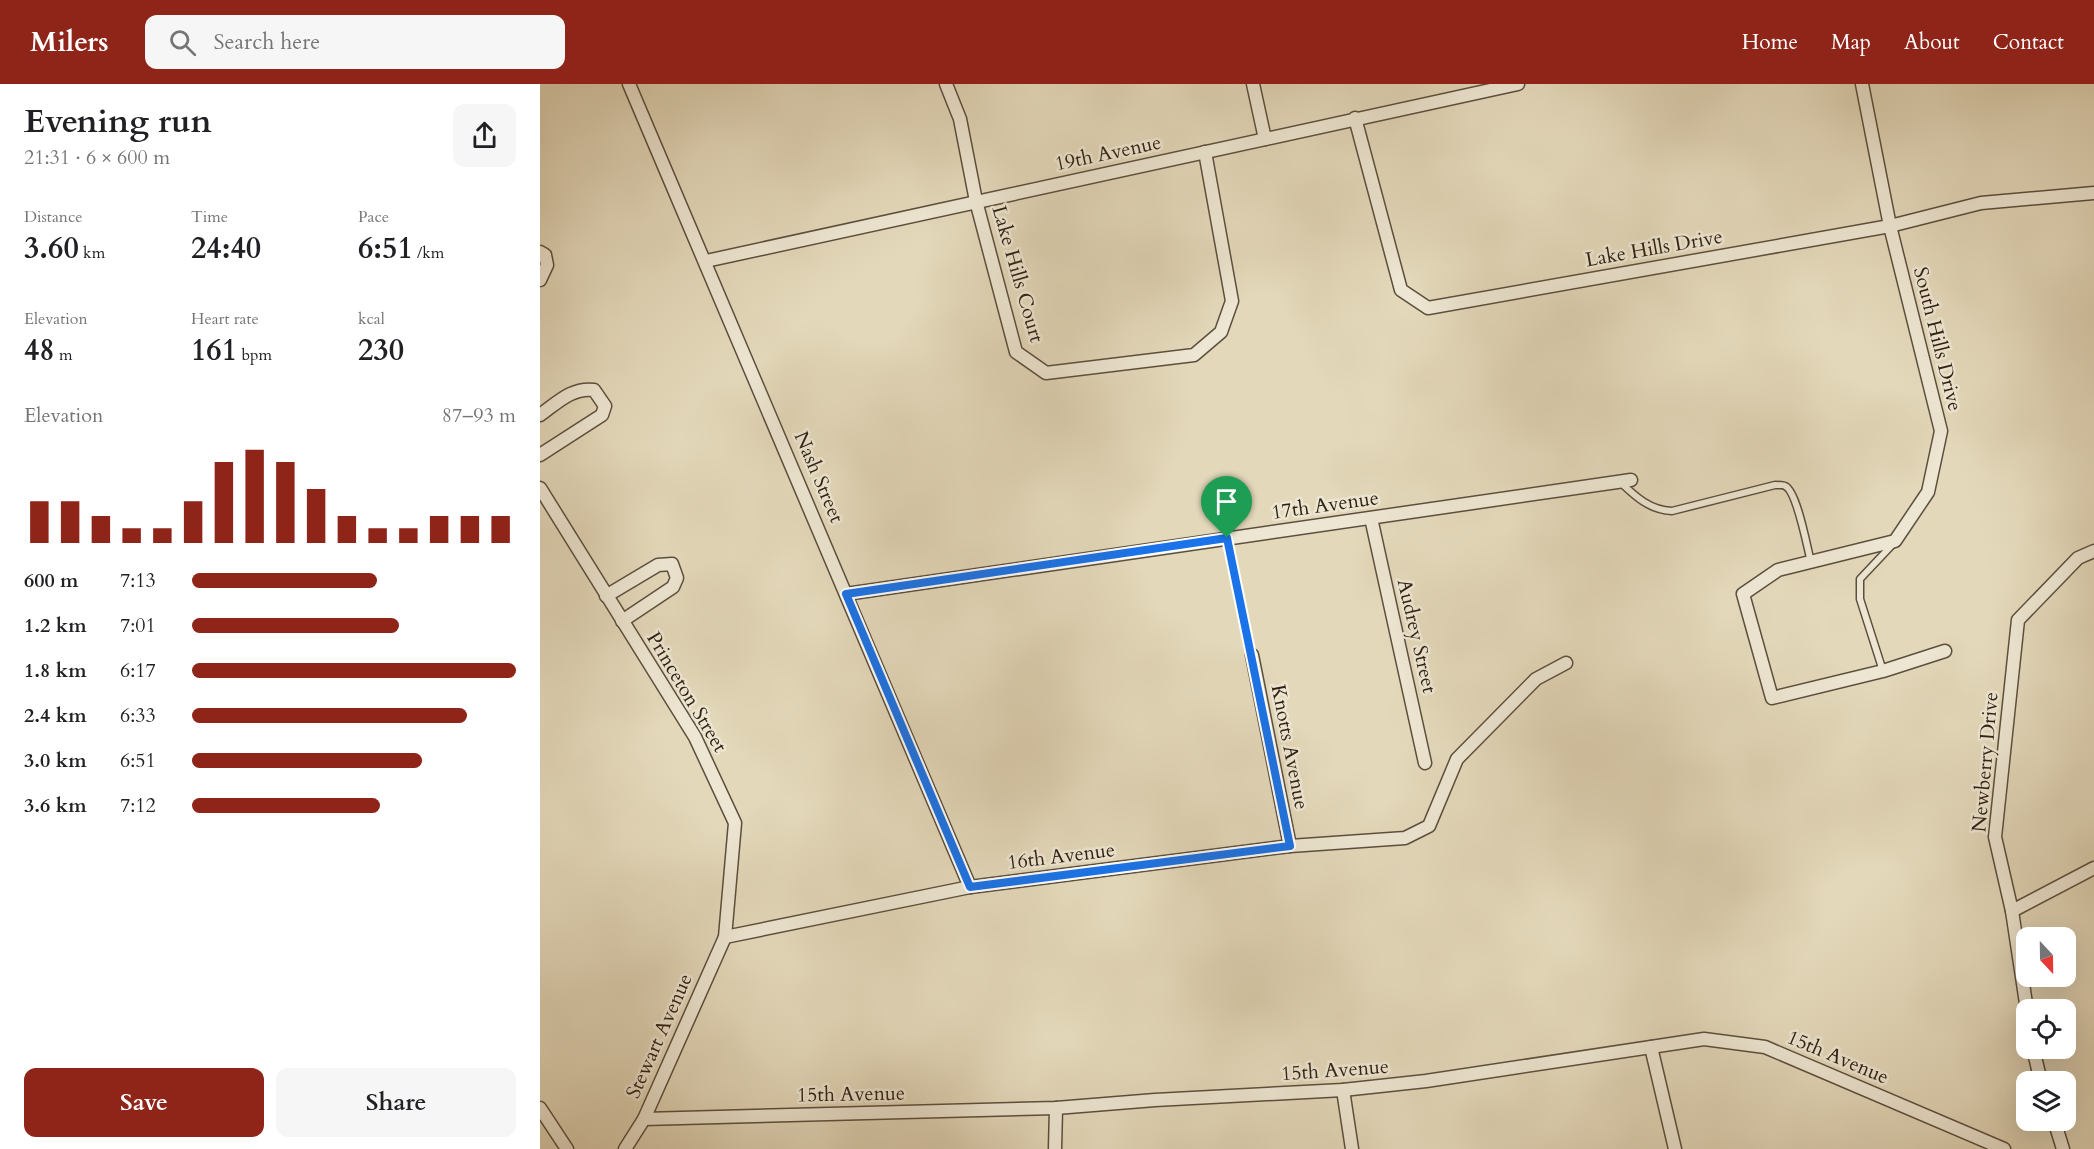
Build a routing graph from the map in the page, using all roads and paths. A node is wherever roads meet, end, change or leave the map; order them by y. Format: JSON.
{"nodes":[{"id":1,"x":629,"y":84,"type":"edge"},
{"id":2,"x":946,"y":84,"type":"edge"},
{"id":3,"x":1253,"y":84,"type":"edge"},
{"id":4,"x":1518,"y":84,"type":"edge"},
{"id":5,"x":1862,"y":84,"type":"edge"},
{"id":6,"x":1355,"y":118,"type":"junction"},
{"id":7,"x":1265,"y":139,"type":"junction"},
{"id":8,"x":1205,"y":152,"type":"junction"},
{"id":9,"x":2094,"y":193,"type":"edge"},
{"id":10,"x":976,"y":201,"type":"junction"},
{"id":11,"x":1890,"y":225,"type":"junction"},
{"id":12,"x":540,"y":252,"type":"edge"},
{"id":13,"x":706,"y":261,"type":"junction"},
{"id":14,"x":540,"y":280,"type":"edge"},
{"id":15,"x":540,"y":416,"type":"edge"},
{"id":16,"x":540,"y":455,"type":"edge"},
{"id":17,"x":1625,"y":481,"type":"joint"},
{"id":18,"x":540,"y":488,"type":"edge"},
{"id":19,"x":1371,"y":518,"type":"junction"},
{"id":20,"x":1227,"y":538,"type":"junction"},
{"id":21,"x":1896,"y":541,"type":"junction"},
{"id":22,"x":2094,"y":551,"type":"edge"},
{"id":23,"x":1811,"y":562,"type":"junction"},
{"id":24,"x":846,"y":594,"type":"junction"},
{"id":25,"x":606,"y":596,"type":"junction"},
{"id":26,"x":622,"y":621,"type":"junction"},
{"id":27,"x":1945,"y":651,"type":"dead end"},
{"id":28,"x":1252,"y":655,"type":"joint"},
{"id":29,"x":1566,"y":663,"type":"dead end"},
{"id":30,"x":1883,"y":670,"type":"junction"},
{"id":31,"x":1425,"y":763,"type":"dead end"},
{"id":32,"x":1290,"y":846,"type":"junction"},
{"id":33,"x":2094,"y":868,"type":"edge"},
{"id":34,"x":970,"y":887,"type":"junction"},
{"id":35,"x":2012,"y":911,"type":"junction"},
{"id":36,"x":725,"y":937,"type":"junction"},
{"id":37,"x":2025,"y":999,"type":"edge"},
{"id":38,"x":1651,"y":1047,"type":"junction"},
{"id":39,"x":1343,"y":1090,"type":"junction"},
{"id":40,"x":540,"y":1108,"type":"edge"},
{"id":41,"x":1056,"y":1108,"type":"junction"},
{"id":42,"x":645,"y":1119,"type":"junction"},
{"id":43,"x":2057,"y":1131,"type":"edge"},
{"id":44,"x":567,"y":1149,"type":"edge"},
{"id":45,"x":625,"y":1149,"type":"edge"},
{"id":46,"x":1055,"y":1149,"type":"edge"},
{"id":47,"x":1352,"y":1149,"type":"edge"},
{"id":48,"x":1675,"y":1149,"type":"edge"},
{"id":49,"x":2004,"y":1149,"type":"edge"},
{"id":50,"x":2063,"y":1149,"type":"edge"}],
"edges":[{"from":1,"to":13,"type":"street","name":"Nash Street"},
{"from":2,"to":10,"type":"street","name":"Lake Hills Court"},
{"from":3,"to":7,"type":"street"},
{"from":4,"to":6,"type":"street","name":"19th Avenue"},
{"from":5,"to":11,"type":"street","name":"South Hills Drive"},
{"from":6,"to":7,"type":"street","name":"19th Avenue"},
{"from":6,"to":11,"type":"street","name":"Lake Hills Drive"},
{"from":7,"to":8,"type":"street","name":"19th Avenue"},
{"from":8,"to":10,"type":"street","name":"19th Avenue"},
{"from":8,"to":10,"type":"street","name":"Lake Hills Court"},
{"from":9,"to":11,"type":"street","name":"Lake Hills Drive"},
{"from":10,"to":13,"type":"street","name":"19th Avenue"},
{"from":11,"to":21,"type":"street","name":"South Hills Drive"},
{"from":12,"to":14,"type":"street"},
{"from":13,"to":24,"type":"street","name":"Nash Street"},
{"from":15,"to":16,"type":"street"},
{"from":17,"to":19,"type":"street","name":"17th Avenue"},
{"from":17,"to":23,"type":"lane"},
{"from":18,"to":25,"type":"street","name":"Princeton Street"},
{"from":19,"to":20,"type":"street","name":"17th Avenue"},
{"from":19,"to":31,"type":"street","name":"Audrey Street"},
{"from":20,"to":24,"type":"street","name":"17th Avenue"},
{"from":20,"to":28,"type":"lane"},
{"from":21,"to":23,"type":"street"},
{"from":21,"to":30,"type":"lane"},
{"from":22,"to":35,"type":"street","name":"Newberry Drive"},
{"from":23,"to":30,"type":"street"},
{"from":24,"to":34,"type":"street","name":"Nash Street"},
{"from":25,"to":26,"type":"street","name":"Princeton Street"},
{"from":25,"to":26,"type":"street"},
{"from":26,"to":36,"type":"street","name":"Princeton Street"},
{"from":27,"to":30,"type":"street"},
{"from":28,"to":32,"type":"street","name":"Knotts Avenue"},
{"from":29,"to":32,"type":"street","name":"16th Avenue"},
{"from":32,"to":34,"type":"street","name":"16th Avenue"},
{"from":33,"to":35,"type":"street"},
{"from":34,"to":36,"type":"street","name":"16th Avenue"},
{"from":35,"to":37,"type":"street","name":"Newberry Drive"},
{"from":36,"to":42,"type":"street","name":"Stewart Avenue"},
{"from":38,"to":39,"type":"street","name":"15th Avenue"},
{"from":38,"to":48,"type":"street"},
{"from":38,"to":49,"type":"street","name":"15th Avenue"},
{"from":39,"to":41,"type":"street","name":"15th Avenue"},
{"from":39,"to":47,"type":"street"},
{"from":40,"to":44,"type":"street"},
{"from":41,"to":42,"type":"street","name":"15th Avenue"},
{"from":41,"to":46,"type":"street"},
{"from":42,"to":45,"type":"street","name":"Stewart Avenue"},
{"from":43,"to":50,"type":"street"}]}
